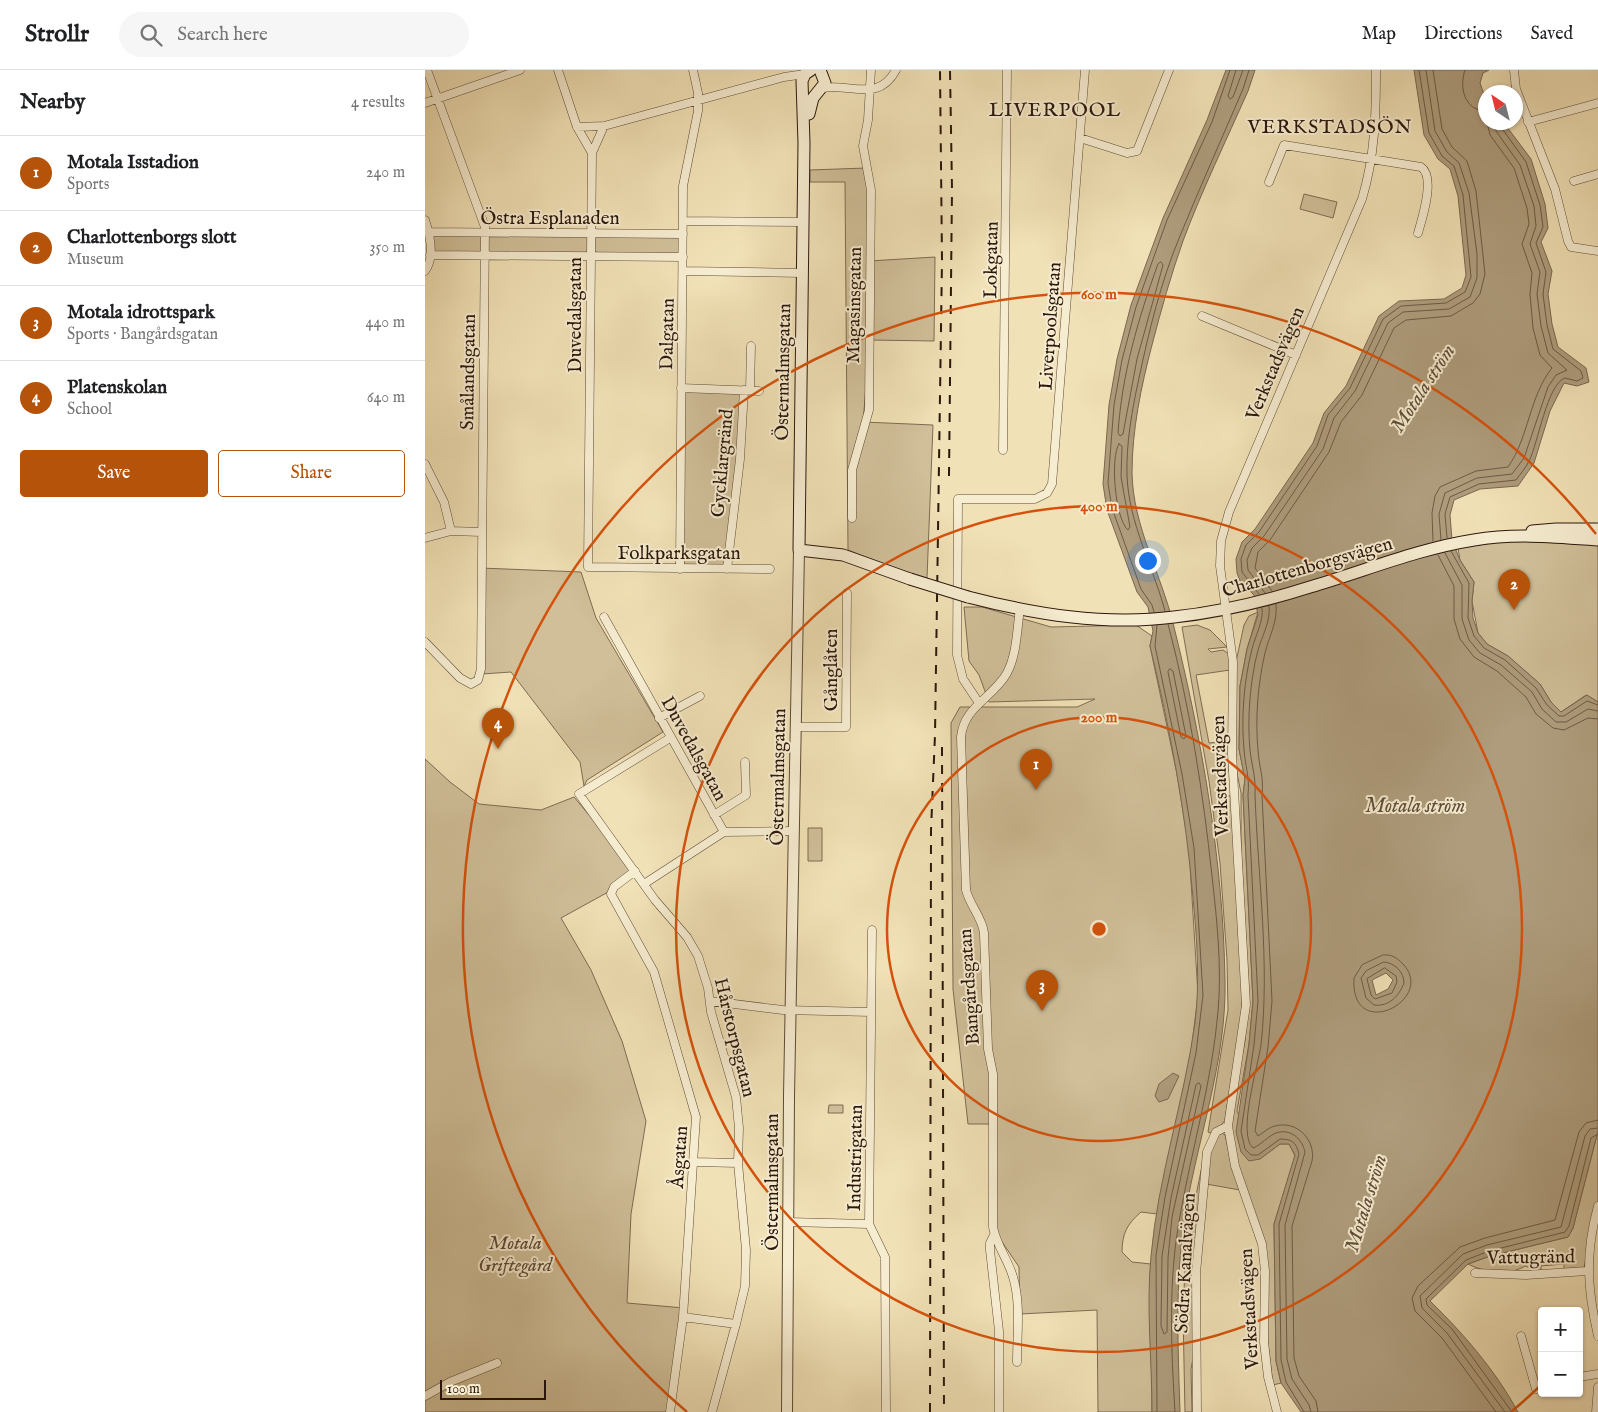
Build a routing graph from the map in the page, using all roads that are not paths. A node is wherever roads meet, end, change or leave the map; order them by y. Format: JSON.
{"nodes":[{"id":1,"x":427,"y":70,"type":"edge"},
{"id":2,"x":520,"y":70,"type":"edge"},
{"id":3,"x":558,"y":70,"type":"edge"},
{"id":4,"x":693,"y":70,"type":"edge"},
{"id":5,"x":871,"y":70,"type":"edge"},
{"id":6,"x":897,"y":70,"type":"edge"},
{"id":7,"x":1007,"y":70,"type":"edge"},
{"id":8,"x":1085,"y":70,"type":"edge"},
{"id":9,"x":1169,"y":70,"type":"edge"},
{"id":10,"x":1376,"y":70,"type":"edge"},
{"id":11,"x":1515,"y":70,"type":"edge"},
{"id":12,"x":814,"y":79,"type":"edge"},
{"id":13,"x":868,"y":91,"type":"junction"},
{"id":14,"x":437,"y":99,"type":"junction"},
{"id":15,"x":698,"y":100,"type":"junction"},
{"id":16,"x":425,"y":103,"type":"edge"},
{"id":17,"x":1598,"y":103,"type":"edge"},
{"id":18,"x":1528,"y":122,"type":"junction"},
{"id":19,"x":604,"y":126,"type":"junction"},
{"id":20,"x":577,"y":127,"type":"junction"},
{"id":21,"x":1080,"y":138,"type":"junction"},
{"id":22,"x":592,"y":153,"type":"junction"},
{"id":23,"x":1372,"y":161,"type":"junction"},
{"id":24,"x":1598,"y":174,"type":"edge"},
{"id":25,"x":1574,"y":181,"type":"dead end"},
{"id":26,"x":1269,"y":182,"type":"dead end"},
{"id":27,"x":425,"y":220,"type":"edge"},
{"id":28,"x":683,"y":221,"type":"junction"},
{"id":29,"x":802,"y":222,"type":"junction"},
{"id":30,"x":429,"y":232,"type":"junction"},
{"id":31,"x":485,"y":232,"type":"junction"},
{"id":32,"x":1418,"y":233,"type":"dead end"},
{"id":33,"x":590,"y":234,"type":"junction"},
{"id":34,"x":683,"y":234,"type":"junction"},
{"id":35,"x":1598,"y":251,"type":"edge"},
{"id":36,"x":431,"y":255,"type":"junction"},
{"id":37,"x":484,"y":255,"type":"junction"},
{"id":38,"x":590,"y":256,"type":"junction"},
{"id":39,"x":683,"y":257,"type":"junction"},
{"id":40,"x":425,"y":271,"type":"edge"},
{"id":41,"x":683,"y":272,"type":"junction"},
{"id":42,"x":801,"y":273,"type":"junction"},
{"id":43,"x":1202,"y":316,"type":"dead end"},
{"id":44,"x":751,"y":346,"type":"dead end"},
{"id":45,"x":1295,"y":354,"type":"junction"},
{"id":46,"x":681,"y":388,"type":"junction"},
{"id":47,"x":747,"y":390,"type":"junction"},
{"id":48,"x":759,"y":390,"type":"dead end"},
{"id":49,"x":1003,"y":450,"type":"dead end"},
{"id":50,"x":425,"y":464,"type":"edge"},
{"id":51,"x":852,"y":518,"type":"dead end"},
{"id":52,"x":1598,"y":529,"type":"edge"},
{"id":53,"x":451,"y":531,"type":"junction"},
{"id":54,"x":481,"y":532,"type":"junction"},
{"id":55,"x":1503,"y":537,"type":"junction"},
{"id":56,"x":425,"y":538,"type":"edge"},
{"id":57,"x":1598,"y":540,"type":"edge"},
{"id":58,"x":799,"y":550,"type":"junction"},
{"id":59,"x":588,"y":567,"type":"joint"},
{"id":60,"x":680,"y":568,"type":"junction"},
{"id":61,"x":727,"y":569,"type":"junction"},
{"id":62,"x":770,"y":569,"type":"dead end"},
{"id":63,"x":847,"y":593,"type":"dead end"},
{"id":64,"x":1020,"y":608,"type":"junction"},
{"id":65,"x":1225,"y":609,"type":"junction"},
{"id":66,"x":604,"y":617,"type":"dead end"},
{"id":67,"x":425,"y":642,"type":"edge"},
{"id":68,"x":700,"y":696,"type":"dead end"},
{"id":69,"x":979,"y":703,"type":"junction"},
{"id":70,"x":659,"y":718,"type":"junction"},
{"id":71,"x":795,"y":727,"type":"junction"},
{"id":72,"x":670,"y":738,"type":"junction"},
{"id":73,"x":745,"y":762,"type":"dead end"},
{"id":74,"x":714,"y":815,"type":"junction"},
{"id":75,"x":794,"y":831,"type":"junction"},
{"id":76,"x":724,"y":832,"type":"junction"},
{"id":77,"x":635,"y":871,"type":"junction"},
{"id":78,"x":644,"y":884,"type":"junction"},
{"id":79,"x":872,"y":930,"type":"dead end"},
{"id":80,"x":710,"y":1001,"type":"junction"},
{"id":81,"x":791,"y":1010,"type":"junction"},
{"id":82,"x":871,"y":1012,"type":"junction"},
{"id":83,"x":1228,"y":1126,"type":"junction"},
{"id":84,"x":694,"y":1162,"type":"junction"},
{"id":85,"x":737,"y":1163,"type":"junction"},
{"id":86,"x":1598,"y":1206,"type":"edge"},
{"id":87,"x":788,"y":1222,"type":"junction"},
{"id":88,"x":869,"y":1224,"type":"junction"},
{"id":89,"x":994,"y":1235,"type":"junction"},
{"id":90,"x":1587,"y":1272,"type":"junction"},
{"id":91,"x":1475,"y":1273,"type":"dead end"},
{"id":92,"x":683,"y":1317,"type":"junction"},
{"id":93,"x":736,"y":1324,"type":"junction"},
{"id":94,"x":1521,"y":1336,"type":"dead end"},
{"id":95,"x":1598,"y":1336,"type":"edge"},
{"id":96,"x":1017,"y":1362,"type":"dead end"},
{"id":97,"x":497,"y":1363,"type":"dead end"},
{"id":98,"x":1598,"y":1374,"type":"edge"},
{"id":99,"x":1583,"y":1376,"type":"edge"},
{"id":100,"x":1598,"y":1387,"type":"edge"},
{"id":101,"x":1538,"y":1389,"type":"edge"},
{"id":102,"x":425,"y":1396,"type":"edge"},
{"id":103,"x":670,"y":1412,"type":"edge"},
{"id":104,"x":712,"y":1412,"type":"edge"},
{"id":105,"x":787,"y":1412,"type":"edge"},
{"id":106,"x":886,"y":1412,"type":"edge"},
{"id":107,"x":999,"y":1412,"type":"edge"},
{"id":108,"x":1197,"y":1412,"type":"edge"},
{"id":109,"x":1277,"y":1412,"type":"edge"},
{"id":110,"x":1596,"y":1412,"type":"edge"}],
"edges":[{"from":1,"to":14,"type":"street","name":"Smålandsgatan"},
{"from":2,"to":14,"type":"street"},
{"from":3,"to":20,"type":"street"},
{"from":4,"to":15,"type":"street","name":"Dalgatan"},
{"from":5,"to":13,"type":"street","name":"Magasinsgatan"},
{"from":6,"to":13,"type":"street"},
{"from":7,"to":49,"type":"street","name":"Lokgatan"},
{"from":8,"to":21,"type":"street","name":"Liverpoolsgatan"},
{"from":9,"to":21,"type":"street"},
{"from":10,"to":23,"type":"street","name":"Verkstadsvägen"},
{"from":11,"to":18,"type":"street"},
{"from":12,"to":13,"type":"street"},
{"from":12,"to":15,"type":"street"},
{"from":12,"to":29,"type":"main road","name":"Östermalmsgatan"},
{"from":13,"to":51,"type":"street","name":"Magasinsgatan"},
{"from":14,"to":16,"type":"street"},
{"from":14,"to":31,"type":"street","name":"Smålandsgatan"},
{"from":15,"to":19,"type":"street"},
{"from":15,"to":28,"type":"street","name":"Dalgatan"},
{"from":17,"to":18,"type":"street"},
{"from":18,"to":35,"type":"street"},
{"from":19,"to":20,"type":"street"},
{"from":19,"to":22,"type":"street"},
{"from":20,"to":22,"type":"street"},
{"from":21,"to":69,"type":"street","name":"Liverpoolsgatan"},
{"from":22,"to":33,"type":"street","name":"Duvedalsgatan"},
{"from":23,"to":26,"type":"street"},
{"from":23,"to":32,"type":"street"},
{"from":23,"to":45,"type":"street","name":"Verkstadsvägen"},
{"from":24,"to":25,"type":"street"},
{"from":27,"to":30,"type":"street"},
{"from":28,"to":29,"type":"street"},
{"from":28,"to":34,"type":"street","name":"Dalgatan"},
{"from":29,"to":42,"type":"main road","name":"Östermalmsgatan"},
{"from":30,"to":31,"type":"street","name":"Östra Esplanaden"},
{"from":30,"to":36,"type":"street"},
{"from":31,"to":33,"type":"street","name":"Östra Esplanaden"},
{"from":31,"to":37,"type":"street","name":"Smålandsgatan"},
{"from":33,"to":34,"type":"street","name":"Östra Esplanaden"},
{"from":33,"to":38,"type":"street","name":"Duvedalsgatan"},
{"from":34,"to":39,"type":"street","name":"Dalgatan"},
{"from":36,"to":37,"type":"street"},
{"from":36,"to":40,"type":"street"},
{"from":37,"to":38,"type":"street"},
{"from":37,"to":54,"type":"street","name":"Smålandsgatan"},
{"from":38,"to":39,"type":"street"},
{"from":38,"to":59,"type":"street","name":"Duvedalsgatan"},
{"from":39,"to":41,"type":"street","name":"Dalgatan"},
{"from":41,"to":42,"type":"street"},
{"from":41,"to":46,"type":"street","name":"Dalgatan"},
{"from":42,"to":58,"type":"main road","name":"Östermalmsgatan"},
{"from":43,"to":45,"type":"street"},
{"from":44,"to":47,"type":"street","name":"Gycklargränd"},
{"from":45,"to":65,"type":"street","name":"Verkstadsvägen"},
{"from":46,"to":47,"type":"street"},
{"from":46,"to":60,"type":"street","name":"Dalgatan"},
{"from":47,"to":48,"type":"street"},
{"from":47,"to":61,"type":"street","name":"Gycklargränd"},
{"from":50,"to":53,"type":"street"},
{"from":52,"to":55,"type":"main road","name":"Charlottenborgsvägen"},
{"from":53,"to":54,"type":"street"},
{"from":53,"to":56,"type":"street"},
{"from":54,"to":67,"type":"street","name":"Smålandsgatan"},
{"from":55,"to":57,"type":"main road","name":"Charlottenborgsvägen"},
{"from":55,"to":65,"type":"main road","name":"Charlottenborgsvägen"},
{"from":58,"to":64,"type":"main road","name":"Charlottenborgsvägen","bridge":true},
{"from":58,"to":71,"type":"street","name":"Östermalmsgatan"},
{"from":59,"to":60,"type":"street","name":"Folkparksgatan"},
{"from":60,"to":61,"type":"street","name":"Folkparksgatan"},
{"from":61,"to":62,"type":"street","name":"Folkparksgatan"},
{"from":63,"to":71,"type":"street","name":"Gånglåten"},
{"from":64,"to":65,"type":"main road","name":"Charlottenborgsvägen"},
{"from":64,"to":69,"type":"street","name":"Bangårdsgatan"},
{"from":65,"to":83,"type":"street","name":"Verkstadsvägen"},
{"from":66,"to":70,"type":"street","name":"Duvedalsgatan"},
{"from":68,"to":70,"type":"street"},
{"from":69,"to":89,"type":"street","name":"Bangårdsgatan"},
{"from":70,"to":72,"type":"street","name":"Duvedalsgatan"},
{"from":71,"to":75,"type":"street","name":"Östermalmsgatan"},
{"from":72,"to":74,"type":"street","name":"Duvedalsgatan"},
{"from":72,"to":77,"type":"street","name":"Hårstorpsgatan"},
{"from":73,"to":74,"type":"street"},
{"from":74,"to":76,"type":"street","name":"Duvedalsgatan"},
{"from":75,"to":76,"type":"street"},
{"from":75,"to":81,"type":"street","name":"Östermalmsgatan"},
{"from":76,"to":78,"type":"street"},
{"from":77,"to":78,"type":"street","name":"Hårstorpsgatan"},
{"from":77,"to":84,"type":"street","name":"Åsgatan"},
{"from":78,"to":80,"type":"street","name":"Hårstorpsgatan"},
{"from":79,"to":82,"type":"street","name":"Industrigatan"},
{"from":80,"to":81,"type":"street"},
{"from":80,"to":85,"type":"street","name":"Hårstorpsgatan"},
{"from":81,"to":82,"type":"street"},
{"from":81,"to":87,"type":"street","name":"Östermalmsgatan"},
{"from":82,"to":88,"type":"street","name":"Industrigatan"},
{"from":83,"to":108,"type":"street","name":"Södra Kanalvägen"},
{"from":83,"to":109,"type":"street","name":"Verkstadsvägen"},
{"from":84,"to":85,"type":"street"},
{"from":84,"to":92,"type":"street","name":"Åsgatan"},
{"from":85,"to":93,"type":"street","name":"Hårstorpsgatan"},
{"from":86,"to":90,"type":"street"},
{"from":87,"to":88,"type":"street"},
{"from":87,"to":105,"type":"street","name":"Östermalmsgatan"},
{"from":88,"to":106,"type":"street","name":"Industrigatan"},
{"from":89,"to":96,"type":"street","name":"Bangårdsgatan"},
{"from":89,"to":107,"type":"street","name":"Bangårdsgatan"},
{"from":90,"to":91,"type":"street","name":"Vattugränd"},
{"from":90,"to":95,"type":"street"},
{"from":92,"to":93,"type":"street"},
{"from":92,"to":103,"type":"street","name":"Åsgatan"},
{"from":93,"to":104,"type":"street","name":"Hårstorpsgatan"},
{"from":94,"to":101,"type":"street"},
{"from":97,"to":102,"type":"street"},
{"from":98,"to":99,"type":"street"},
{"from":100,"to":110,"type":"street"}]}
